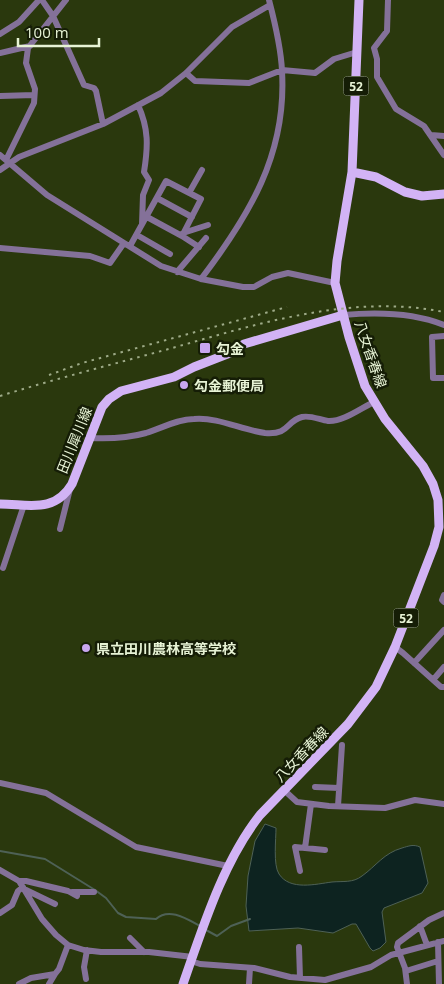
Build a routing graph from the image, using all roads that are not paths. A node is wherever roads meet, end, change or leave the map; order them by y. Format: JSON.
{"nodes":[{"id":1,"x":41,"y":0,"type":"edge"},
{"id":2,"x":66,"y":0,"type":"edge"},
{"id":3,"x":359,"y":0,"type":"edge"},
{"id":4,"x":388,"y":0,"type":"edge"},
{"id":5,"x":270,"y":3,"type":"edge"},
{"id":6,"x":52,"y":16,"type":"junction"},
{"id":7,"x":0,"y":34,"type":"edge"},
{"id":8,"x":30,"y":46,"type":"junction"},
{"id":9,"x":357,"y":52,"type":"junction"},
{"id":10,"x":0,"y":53,"type":"edge"},
{"id":11,"x":282,"y":70,"type":"junction"},
{"id":12,"x":186,"y":73,"type":"junction"},
{"id":13,"x":34,"y":95,"type":"junction"},
{"id":14,"x":0,"y":96,"type":"edge"},
{"id":15,"x":138,"y":105,"type":"junction"},
{"id":16,"x":103,"y":124,"type":"junction"},
{"id":17,"x":431,"y":136,"type":"junction"},
{"id":18,"x":444,"y":136,"type":"edge"},
{"id":19,"x":0,"y":155,"type":"edge"},
{"id":20,"x":444,"y":155,"type":"edge"},
{"id":21,"x":8,"y":162,"type":"junction"},
{"id":22,"x":0,"y":170,"type":"edge"},
{"id":23,"x":202,"y":170,"type":"dead end"},
{"id":24,"x":352,"y":172,"type":"junction"},
{"id":25,"x":190,"y":193,"type":"junction"},
{"id":26,"x":444,"y":194,"type":"edge"},
{"id":27,"x":157,"y":198,"type":"junction"},
{"id":28,"x":147,"y":216,"type":"junction"},
{"id":29,"x":192,"y":217,"type":"junction"},
{"id":30,"x":142,"y":225,"type":"junction"},
{"id":31,"x":208,"y":225,"type":"dead end"},
{"id":32,"x":182,"y":234,"type":"junction"},
{"id":33,"x":137,"y":235,"type":"junction"},
{"id":34,"x":206,"y":238,"type":"dead end"},
{"id":35,"x":127,"y":245,"type":"junction"},
{"id":36,"x":199,"y":247,"type":"junction"},
{"id":37,"x":0,"y":248,"type":"edge"},
{"id":38,"x":170,"y":254,"type":"dead end"},
{"id":39,"x":177,"y":272,"type":"junction"},
{"id":40,"x":201,"y":279,"type":"junction"},
{"id":41,"x":335,"y":283,"type":"junction"},
{"id":42,"x":342,"y":314,"type":"junction"},
{"id":43,"x":444,"y":325,"type":"edge"},
{"id":44,"x":444,"y":336,"type":"edge"},
{"id":45,"x":444,"y":378,"type":"edge"},
{"id":46,"x":374,"y":402,"type":"junction"},
{"id":47,"x":90,"y":438,"type":"junction"},
{"id":48,"x":72,"y":484,"type":"junction"},
{"id":49,"x":0,"y":504,"type":"edge"},
{"id":50,"x":24,"y":505,"type":"junction"},
{"id":51,"x":442,"y":527,"type":"edge"},
{"id":52,"x":60,"y":529,"type":"dead end"},
{"id":53,"x":2,"y":564,"type":"edge"},
{"id":54,"x":444,"y":595,"type":"edge"},
{"id":55,"x":444,"y":602,"type":"edge"},
{"id":56,"x":444,"y":630,"type":"edge"},
{"id":57,"x":395,"y":648,"type":"junction"},
{"id":58,"x":414,"y":663,"type":"junction"},
{"id":59,"x":444,"y":667,"type":"edge"},
{"id":60,"x":433,"y":680,"type":"junction"},
{"id":61,"x":444,"y":687,"type":"edge"},
{"id":62,"x":342,"y":745,"type":"dead end"},
{"id":63,"x":0,"y":783,"type":"edge"},
{"id":64,"x":316,"y":787,"type":"dead end"},
{"id":65,"x":339,"y":788,"type":"junction"},
{"id":66,"x":285,"y":791,"type":"junction"},
{"id":67,"x":311,"y":804,"type":"junction"},
{"id":68,"x":444,"y":804,"type":"edge"},
{"id":69,"x":338,"y":806,"type":"junction"},
{"id":70,"x":305,"y":848,"type":"junction"},
{"id":71,"x":325,"y":850,"type":"dead end"},
{"id":72,"x":228,"y":866,"type":"junction"},
{"id":73,"x":0,"y":870,"type":"edge"},
{"id":74,"x":300,"y":871,"type":"dead end"},
{"id":75,"x":22,"y":886,"type":"junction"},
{"id":76,"x":94,"y":892,"type":"dead end"},
{"id":77,"x":55,"y":904,"type":"dead end"},
{"id":78,"x":0,"y":913,"type":"edge"},
{"id":79,"x":444,"y":913,"type":"edge"},
{"id":80,"x":420,"y":926,"type":"junction"},
{"id":81,"x":130,"y":938,"type":"dead end"},
{"id":82,"x":441,"y":942,"type":"edge"},
{"id":83,"x":68,"y":945,"type":"junction"},
{"id":84,"x":428,"y":945,"type":"junction"},
{"id":85,"x":299,"y":947,"type":"dead end"},
{"id":86,"x":87,"y":950,"type":"junction"},
{"id":87,"x":144,"y":952,"type":"junction"},
{"id":88,"x":399,"y":953,"type":"junction"},
{"id":89,"x":192,"y":959,"type":"junction"},
{"id":90,"x":438,"y":961,"type":"junction"},
{"id":91,"x":250,"y":968,"type":"junction"},
{"id":92,"x":406,"y":971,"type":"junction"},
{"id":93,"x":54,"y":974,"type":"junction"},
{"id":94,"x":300,"y":978,"type":"junction"},
{"id":95,"x":86,"y":979,"type":"dead end"},
{"id":96,"x":20,"y":984,"type":"edge"},
{"id":97,"x":49,"y":984,"type":"edge"},
{"id":98,"x":183,"y":984,"type":"edge"},
{"id":99,"x":249,"y":984,"type":"edge"},
{"id":100,"x":407,"y":984,"type":"edge"},
{"id":101,"x":439,"y":984,"type":"edge"}],
"edges":[{"from":1,"to":6,"type":"street"},
{"from":1,"to":7,"type":"street"},
{"from":2,"to":6,"type":"street"},
{"from":3,"to":9,"type":"main road","name":"八女香春線","number":"52"},
{"from":4,"to":17,"type":"street"},
{"from":5,"to":11,"type":"street"},
{"from":5,"to":12,"type":"street"},
{"from":6,"to":8,"type":"street"},
{"from":6,"to":16,"type":"street"},
{"from":8,"to":10,"type":"street"},
{"from":8,"to":13,"type":"street"},
{"from":9,"to":11,"type":"street"},
{"from":9,"to":24,"type":"main road","name":"八女香春線","number":"52"},
{"from":11,"to":12,"type":"street"},
{"from":11,"to":40,"type":"street"},
{"from":12,"to":15,"type":"street"},
{"from":13,"to":14,"type":"street"},
{"from":13,"to":21,"type":"street"},
{"from":15,"to":16,"type":"street"},
{"from":15,"to":30,"type":"street"},
{"from":16,"to":21,"type":"street"},
{"from":17,"to":18,"type":"street"},
{"from":17,"to":20,"type":"street"},
{"from":19,"to":21,"type":"street"},
{"from":21,"to":22,"type":"street"},
{"from":21,"to":35,"type":"street"},
{"from":23,"to":25,"type":"street"},
{"from":24,"to":26,"type":"main road"},
{"from":24,"to":41,"type":"main road","name":"八女香春線","number":"52"},
{"from":25,"to":27,"type":"street"},
{"from":25,"to":29,"type":"street"},
{"from":27,"to":28,"type":"street"},
{"from":27,"to":29,"type":"street"},
{"from":28,"to":30,"type":"street"},
{"from":28,"to":32,"type":"street"},
{"from":29,"to":32,"type":"street"},
{"from":30,"to":33,"type":"street"},
{"from":31,"to":32,"type":"street"},
{"from":32,"to":36,"type":"street"},
{"from":33,"to":35,"type":"street"},
{"from":33,"to":38,"type":"street"},
{"from":34,"to":36,"type":"street"},
{"from":35,"to":37,"type":"street"},
{"from":35,"to":39,"type":"street"},
{"from":36,"to":39,"type":"street"},
{"from":39,"to":40,"type":"street"},
{"from":40,"to":41,"type":"street"},
{"from":41,"to":42,"type":"main road","name":"八女香春線","number":"52"},
{"from":42,"to":43,"type":"street"},
{"from":42,"to":46,"type":"main road","name":"八女香春線","number":"52"},
{"from":42,"to":47,"type":"main road","name":"田川犀川線"},
{"from":44,"to":45,"type":"street"},
{"from":46,"to":47,"type":"street"},
{"from":46,"to":51,"type":"main road","name":"八女香春線","number":"52"},
{"from":47,"to":48,"type":"main road","name":"田川犀川線"},
{"from":48,"to":50,"type":"main road","name":"田川犀川線"},
{"from":48,"to":52,"type":"street"},
{"from":49,"to":50,"type":"main road","name":"田川犀川線"},
{"from":50,"to":53,"type":"street"},
{"from":51,"to":57,"type":"main road","name":"八女香春線","number":"52"},
{"from":54,"to":55,"type":"street"},
{"from":56,"to":58,"type":"street"},
{"from":57,"to":58,"type":"street"},
{"from":57,"to":66,"type":"main road","name":"八女香春線","number":"52"},
{"from":58,"to":60,"type":"street"},
{"from":59,"to":60,"type":"street"},
{"from":60,"to":61,"type":"street"},
{"from":62,"to":65,"type":"street"},
{"from":63,"to":72,"type":"street"},
{"from":64,"to":65,"type":"street"},
{"from":65,"to":69,"type":"street"},
{"from":66,"to":67,"type":"street"},
{"from":66,"to":72,"type":"main road","name":"八女香春線","number":"52"},
{"from":67,"to":69,"type":"street"},
{"from":67,"to":70,"type":"street"},
{"from":68,"to":69,"type":"street"},
{"from":70,"to":71,"type":"street"},
{"from":70,"to":74,"type":"street"},
{"from":72,"to":89,"type":"main road","name":"八女香春線","number":"52"},
{"from":73,"to":75,"type":"street"},
{"from":75,"to":76,"type":"street"},
{"from":75,"to":77,"type":"street"},
{"from":75,"to":78,"type":"street"},
{"from":75,"to":83,"type":"street"},
{"from":79,"to":80,"type":"street"},
{"from":80,"to":84,"type":"street"},
{"from":80,"to":88,"type":"street"},
{"from":81,"to":87,"type":"street"},
{"from":82,"to":84,"type":"street"},
{"from":82,"to":90,"type":"street"},
{"from":83,"to":86,"type":"street"},
{"from":83,"to":93,"type":"street"},
{"from":84,"to":88,"type":"street"},
{"from":85,"to":94,"type":"street"},
{"from":86,"to":87,"type":"street"},
{"from":86,"to":95,"type":"street"},
{"from":87,"to":89,"type":"street"},
{"from":88,"to":92,"type":"street"},
{"from":88,"to":94,"type":"street"},
{"from":89,"to":91,"type":"street"},
{"from":89,"to":98,"type":"main road","name":"八女香春線","number":"52"},
{"from":90,"to":92,"type":"street"},
{"from":90,"to":101,"type":"street"},
{"from":91,"to":94,"type":"street"},
{"from":91,"to":99,"type":"street"},
{"from":92,"to":100,"type":"street"},
{"from":93,"to":96,"type":"street"},
{"from":93,"to":97,"type":"street"}]}
